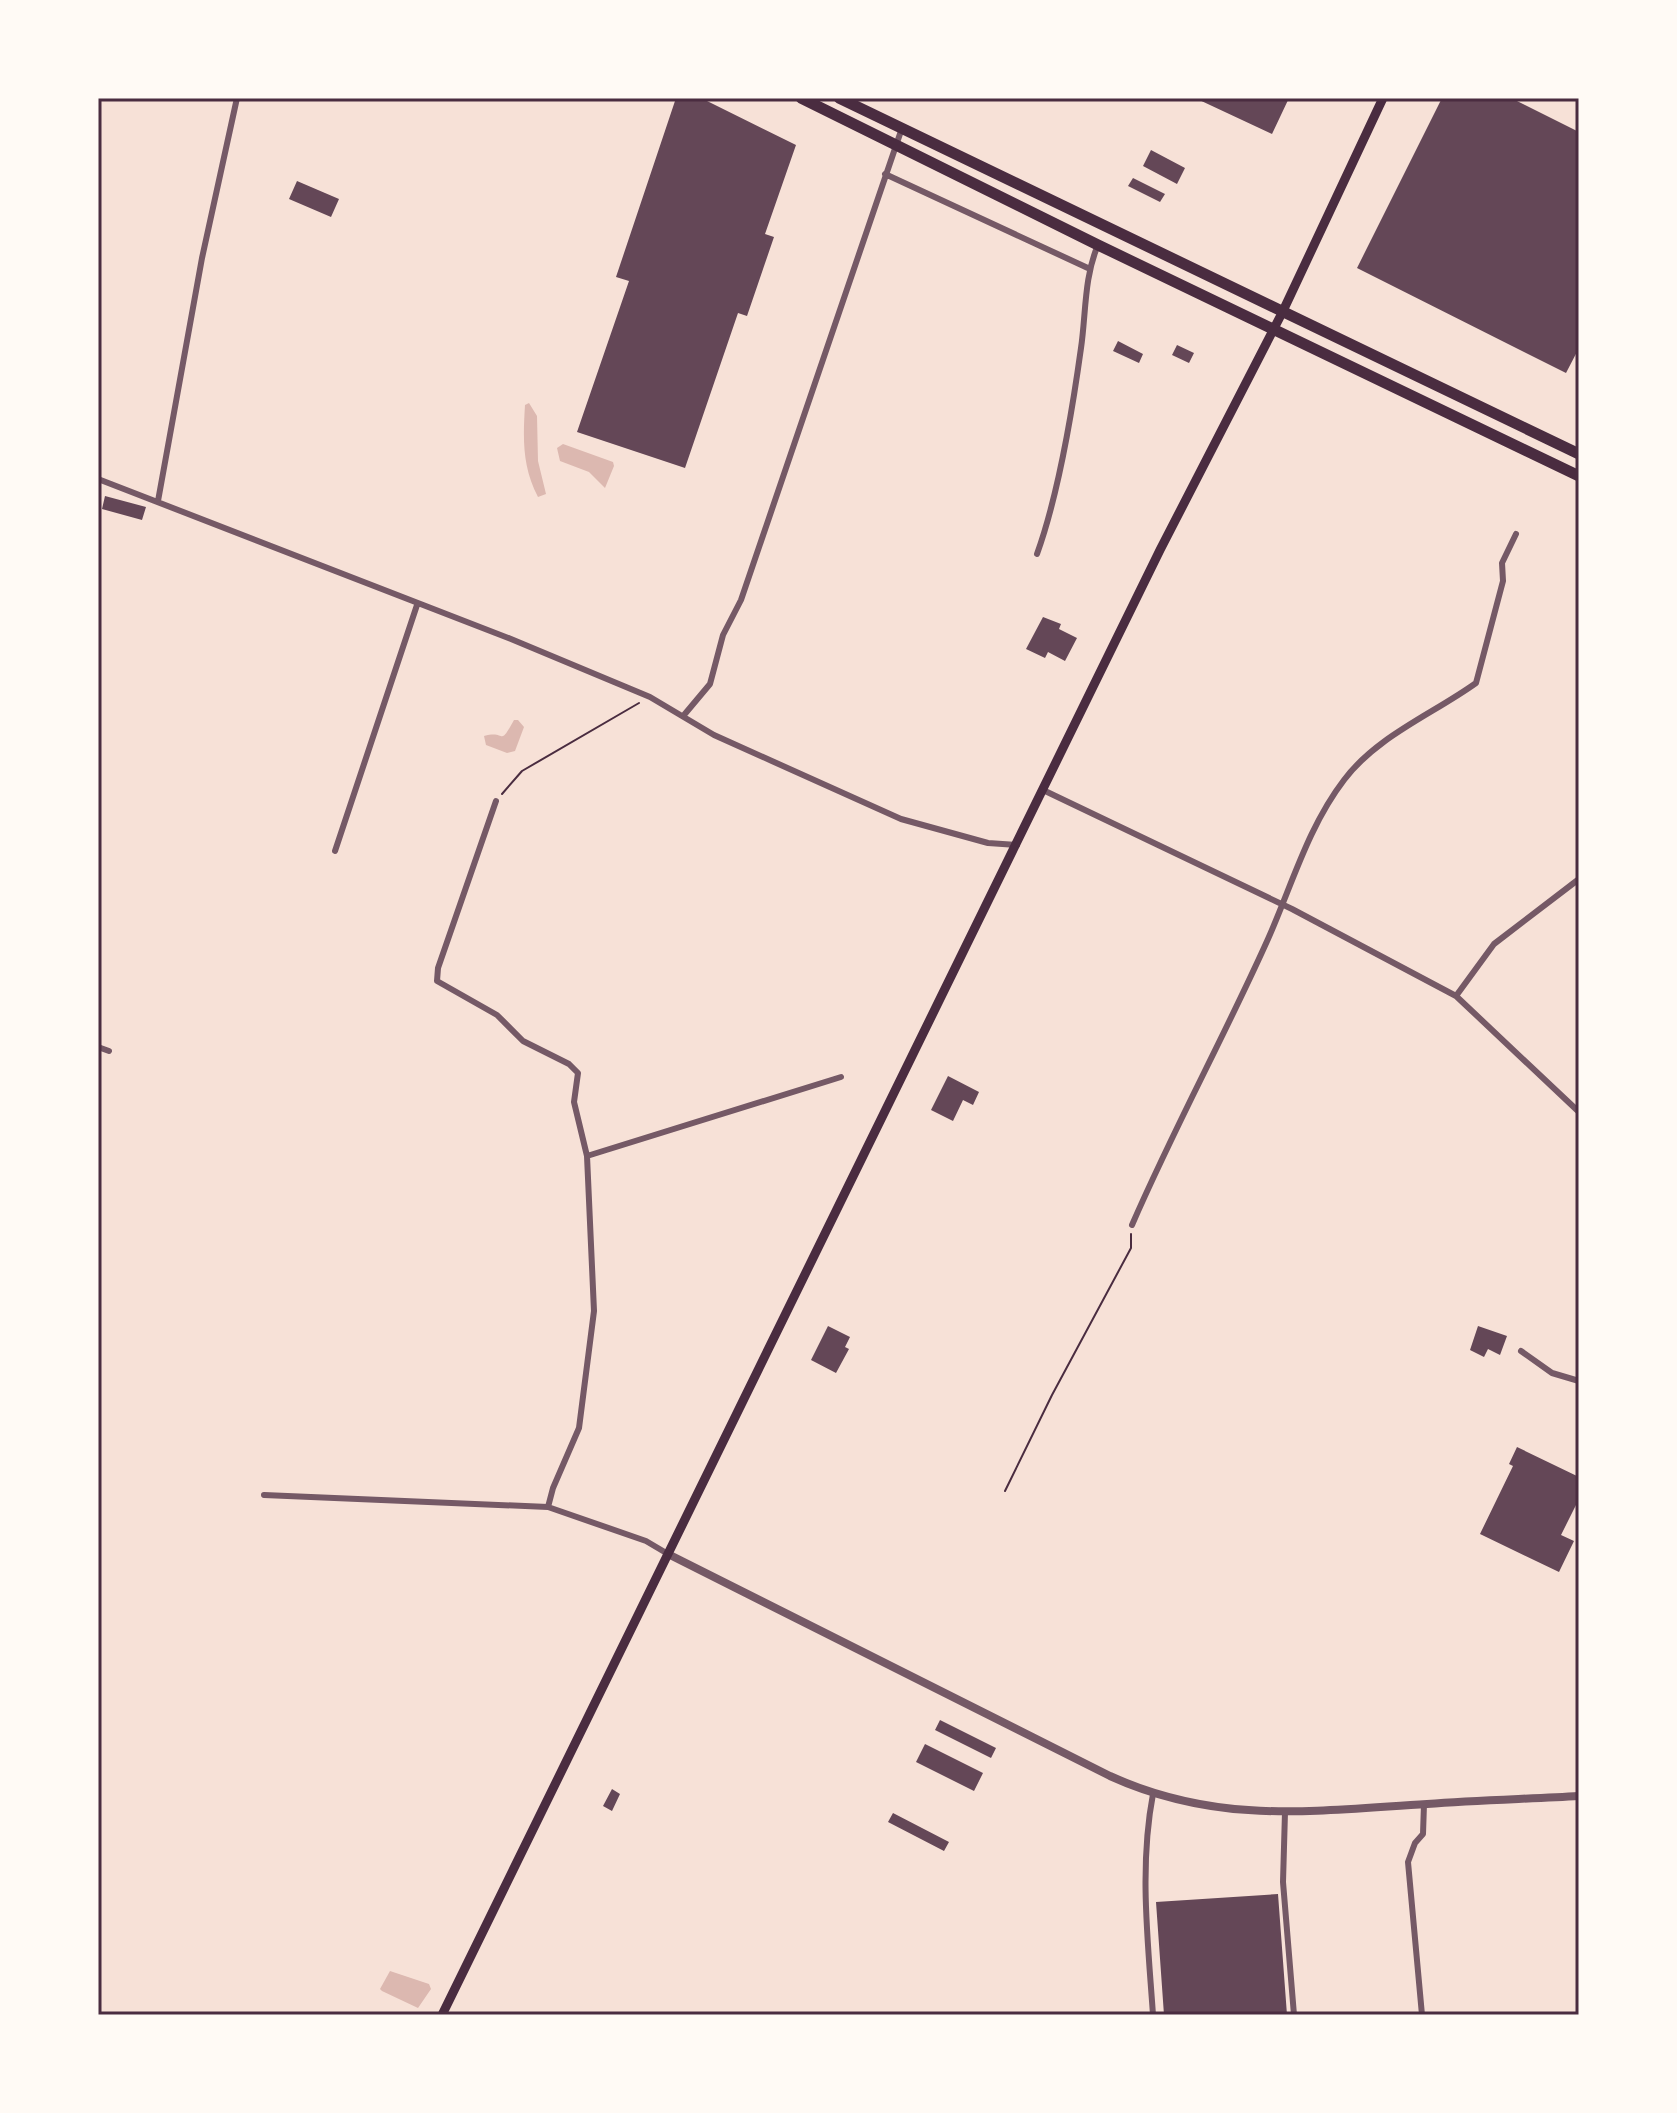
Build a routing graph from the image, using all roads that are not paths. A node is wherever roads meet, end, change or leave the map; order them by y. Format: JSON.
{"nodes":[{"id":1,"x":237,"y":98,"type":"edge"},
{"id":2,"x":801,"y":98,"type":"edge"},
{"id":3,"x":839,"y":98,"type":"edge"},
{"id":4,"x":1383,"y":98,"type":"edge"},
{"id":5,"x":902,"y":128,"type":"junction"},
{"id":6,"x":896,"y":145,"type":"junction"},
{"id":7,"x":885,"y":174,"type":"junction"},
{"id":8,"x":1098,"y":245,"type":"junction"},
{"id":9,"x":1090,"y":269,"type":"junction"},
{"id":10,"x":1283,"y":311,"type":"junction"},
{"id":11,"x":1274,"y":329,"type":"junction"},
{"id":12,"x":1579,"y":454,"type":"edge"},
{"id":13,"x":1579,"y":476,"type":"edge"},
{"id":14,"x":98,"y":479,"type":"edge"},
{"id":15,"x":158,"y":501,"type":"junction"},
{"id":16,"x":1516,"y":534,"type":"dead end"},
{"id":17,"x":1037,"y":554,"type":"dead end"},
{"id":18,"x":417,"y":605,"type":"junction"},
{"id":19,"x":684,"y":715,"type":"junction"},
{"id":20,"x":1043,"y":790,"type":"junction"},
{"id":21,"x":496,"y":801,"type":"road end"},
{"id":22,"x":1017,"y":845,"type":"junction"},
{"id":23,"x":335,"y":851,"type":"dead end"},
{"id":24,"x":1579,"y":879,"type":"edge"},
{"id":25,"x":1282,"y":904,"type":"junction"},
{"id":26,"x":1456,"y":996,"type":"junction"},
{"id":27,"x":98,"y":1047,"type":"edge"},
{"id":28,"x":109,"y":1051,"type":"dead end"},
{"id":29,"x":841,"y":1077,"type":"dead end"},
{"id":30,"x":1579,"y":1112,"type":"edge"},
{"id":31,"x":587,"y":1156,"type":"junction"},
{"id":32,"x":1132,"y":1225,"type":"road end"},
{"id":33,"x":1521,"y":1351,"type":"dead end"},
{"id":34,"x":1579,"y":1381,"type":"edge"},
{"id":35,"x":264,"y":1495,"type":"dead end"},
{"id":36,"x":548,"y":1507,"type":"junction"},
{"id":37,"x":668,"y":1554,"type":"junction"},
{"id":38,"x":1153,"y":1794,"type":"junction"},
{"id":39,"x":1579,"y":1796,"type":"edge"},
{"id":40,"x":1424,"y":1804,"type":"junction"},
{"id":41,"x":1285,"y":1812,"type":"junction"},
{"id":42,"x":442,"y":2015,"type":"edge"},
{"id":43,"x":1153,"y":2015,"type":"edge"},
{"id":44,"x":1294,"y":2015,"type":"edge"},
{"id":45,"x":1422,"y":2015,"type":"edge"}],
"edges":[{"from":1,"to":15,"type":"street"},
{"from":2,"to":6,"type":"highway"},
{"from":3,"to":5,"type":"highway"},
{"from":4,"to":10,"type":"main road"},
{"from":5,"to":6,"type":"street"},
{"from":5,"to":10,"type":"highway"},
{"from":6,"to":7,"type":"street"},
{"from":6,"to":8,"type":"highway"},
{"from":7,"to":9,"type":"street"},
{"from":7,"to":19,"type":"street"},
{"from":8,"to":9,"type":"street"},
{"from":8,"to":11,"type":"highway"},
{"from":9,"to":17,"type":"street"},
{"from":10,"to":11,"type":"main road"},
{"from":10,"to":12,"type":"highway"},
{"from":11,"to":13,"type":"highway"},
{"from":11,"to":20,"type":"main road"},
{"from":14,"to":15,"type":"street"},
{"from":15,"to":18,"type":"street"},
{"from":16,"to":25,"type":"street"},
{"from":18,"to":19,"type":"street"},
{"from":18,"to":23,"type":"street"},
{"from":19,"to":22,"type":"street"},
{"from":20,"to":22,"type":"main road"},
{"from":20,"to":25,"type":"street"},
{"from":21,"to":31,"type":"street"},
{"from":22,"to":37,"type":"main road"},
{"from":24,"to":26,"type":"street"},
{"from":25,"to":26,"type":"street"},
{"from":25,"to":32,"type":"street"},
{"from":26,"to":30,"type":"street"},
{"from":27,"to":28,"type":"street"},
{"from":29,"to":31,"type":"street"},
{"from":31,"to":36,"type":"street"},
{"from":33,"to":34,"type":"street"},
{"from":35,"to":36,"type":"street"},
{"from":36,"to":37,"type":"street"},
{"from":37,"to":38,"type":"street"},
{"from":37,"to":42,"type":"main road"},
{"from":38,"to":41,"type":"street"},
{"from":38,"to":43,"type":"street"},
{"from":39,"to":40,"type":"street"},
{"from":40,"to":41,"type":"street"},
{"from":40,"to":45,"type":"street"},
{"from":41,"to":44,"type":"street"}]}
